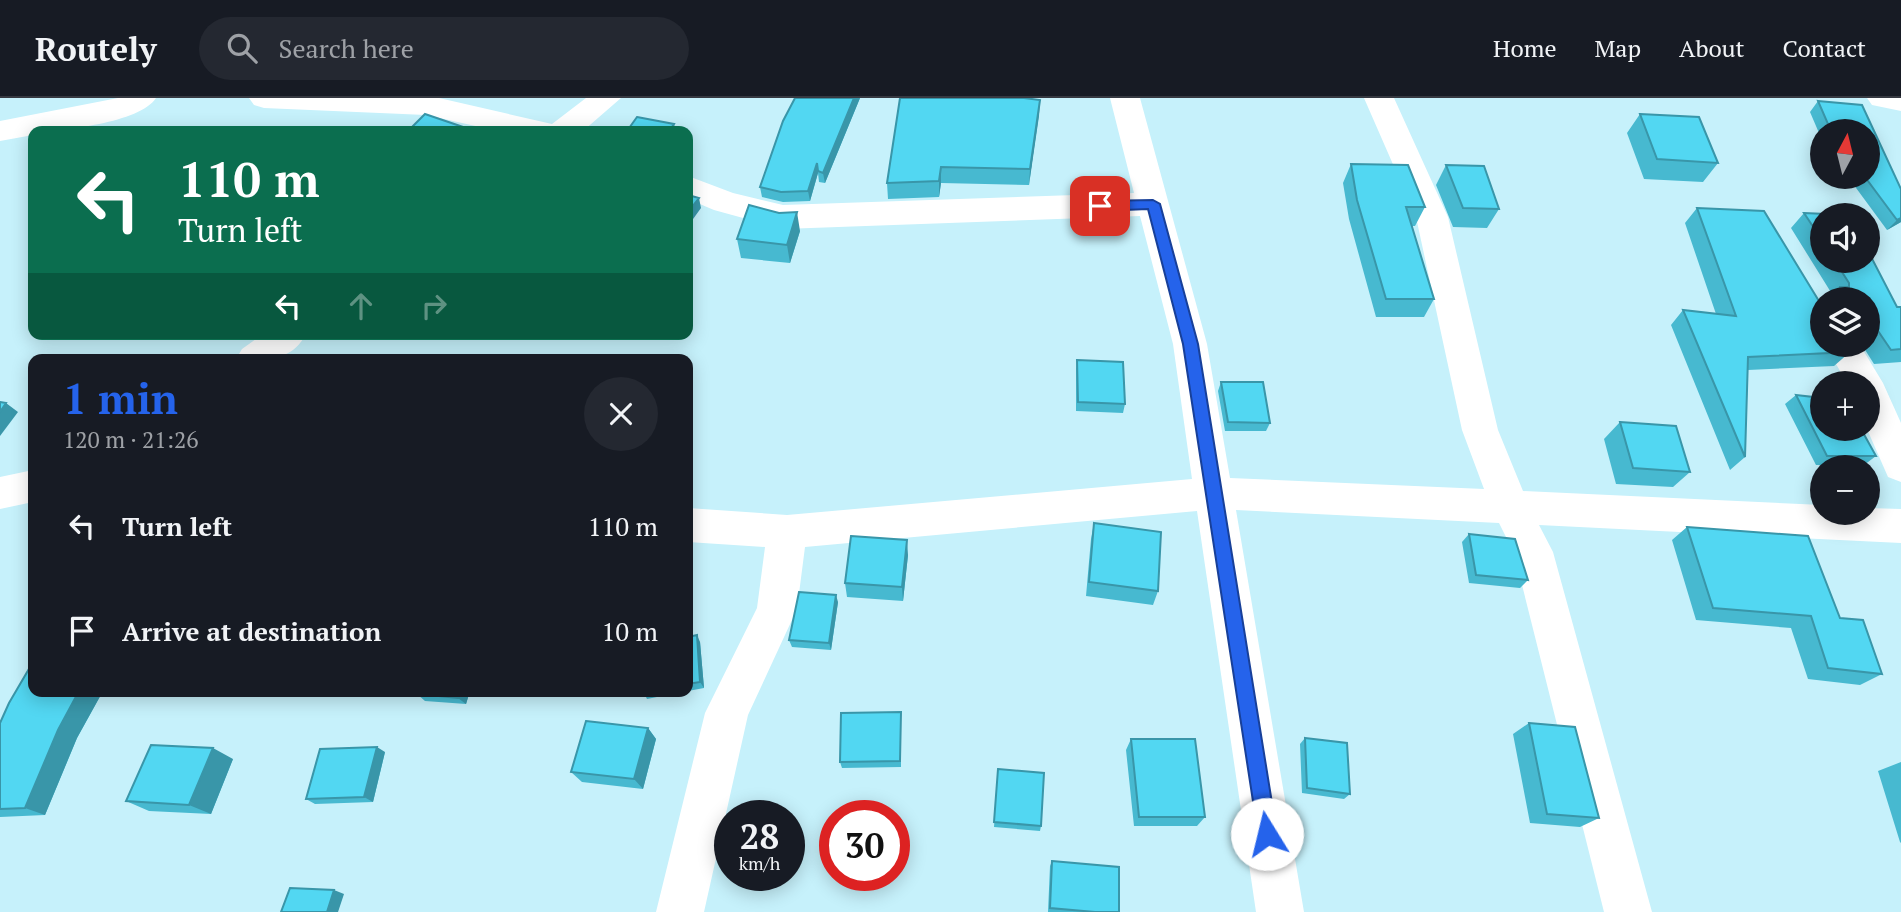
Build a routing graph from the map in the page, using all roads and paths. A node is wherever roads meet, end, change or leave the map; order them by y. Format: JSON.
{"nodes":[{"id":1,"x":141,"y":98,"type":"edge"},
{"id":2,"x":264,"y":98,"type":"edge"},
{"id":3,"x":606,"y":98,"type":"edge"},
{"id":4,"x":1125,"y":98,"type":"edge"},
{"id":5,"x":1379,"y":98,"type":"edge"},
{"id":6,"x":1882,"y":98,"type":"edge"},
{"id":7,"x":1901,"y":101,"type":"edge"},
{"id":8,"x":519,"y":126,"type":"edge"},
{"id":9,"x":570,"y":126,"type":"edge"},
{"id":10,"x":0,"y":131,"type":"edge"},
{"id":11,"x":693,"y":189,"type":"edge"},
{"id":12,"x":1153,"y":204,"type":"junction"},
{"id":13,"x":281,"y":340,"type":"edge"},
{"id":14,"x":261,"y":354,"type":"edge"},
{"id":15,"x":1880,"y":417,"type":"edge"},
{"id":16,"x":1901,"y":466,"type":"edge"},
{"id":17,"x":28,"y":487,"type":"edge"},
{"id":18,"x":0,"y":493,"type":"edge"},
{"id":19,"x":1213,"y":493,"type":"junction"},
{"id":20,"x":1509,"y":505,"type":"junction"},
{"id":21,"x":693,"y":525,"type":"edge"},
{"id":22,"x":1901,"y":526,"type":"edge"},
{"id":23,"x":787,"y":532,"type":"junction"},
{"id":24,"x":680,"y":912,"type":"edge"},
{"id":25,"x":1280,"y":912,"type":"edge"},
{"id":26,"x":1628,"y":912,"type":"edge"}],
"edges":[{"from":1,"to":10,"type":"street"},
{"from":2,"to":8,"type":"street"},
{"from":3,"to":9,"type":"street"},
{"from":4,"to":12,"type":"street"},
{"from":5,"to":20,"type":"street"},
{"from":6,"to":7,"type":"street"},
{"from":11,"to":12,"type":"street"},
{"from":12,"to":19,"type":"street"},
{"from":13,"to":14,"type":"street"},
{"from":15,"to":16,"type":"street"},
{"from":17,"to":18,"type":"street"},
{"from":19,"to":20,"type":"street"},
{"from":19,"to":23,"type":"street"},
{"from":19,"to":25,"type":"street"},
{"from":20,"to":22,"type":"street"},
{"from":20,"to":26,"type":"street"},
{"from":21,"to":23,"type":"street"},
{"from":23,"to":24,"type":"street"}]}
